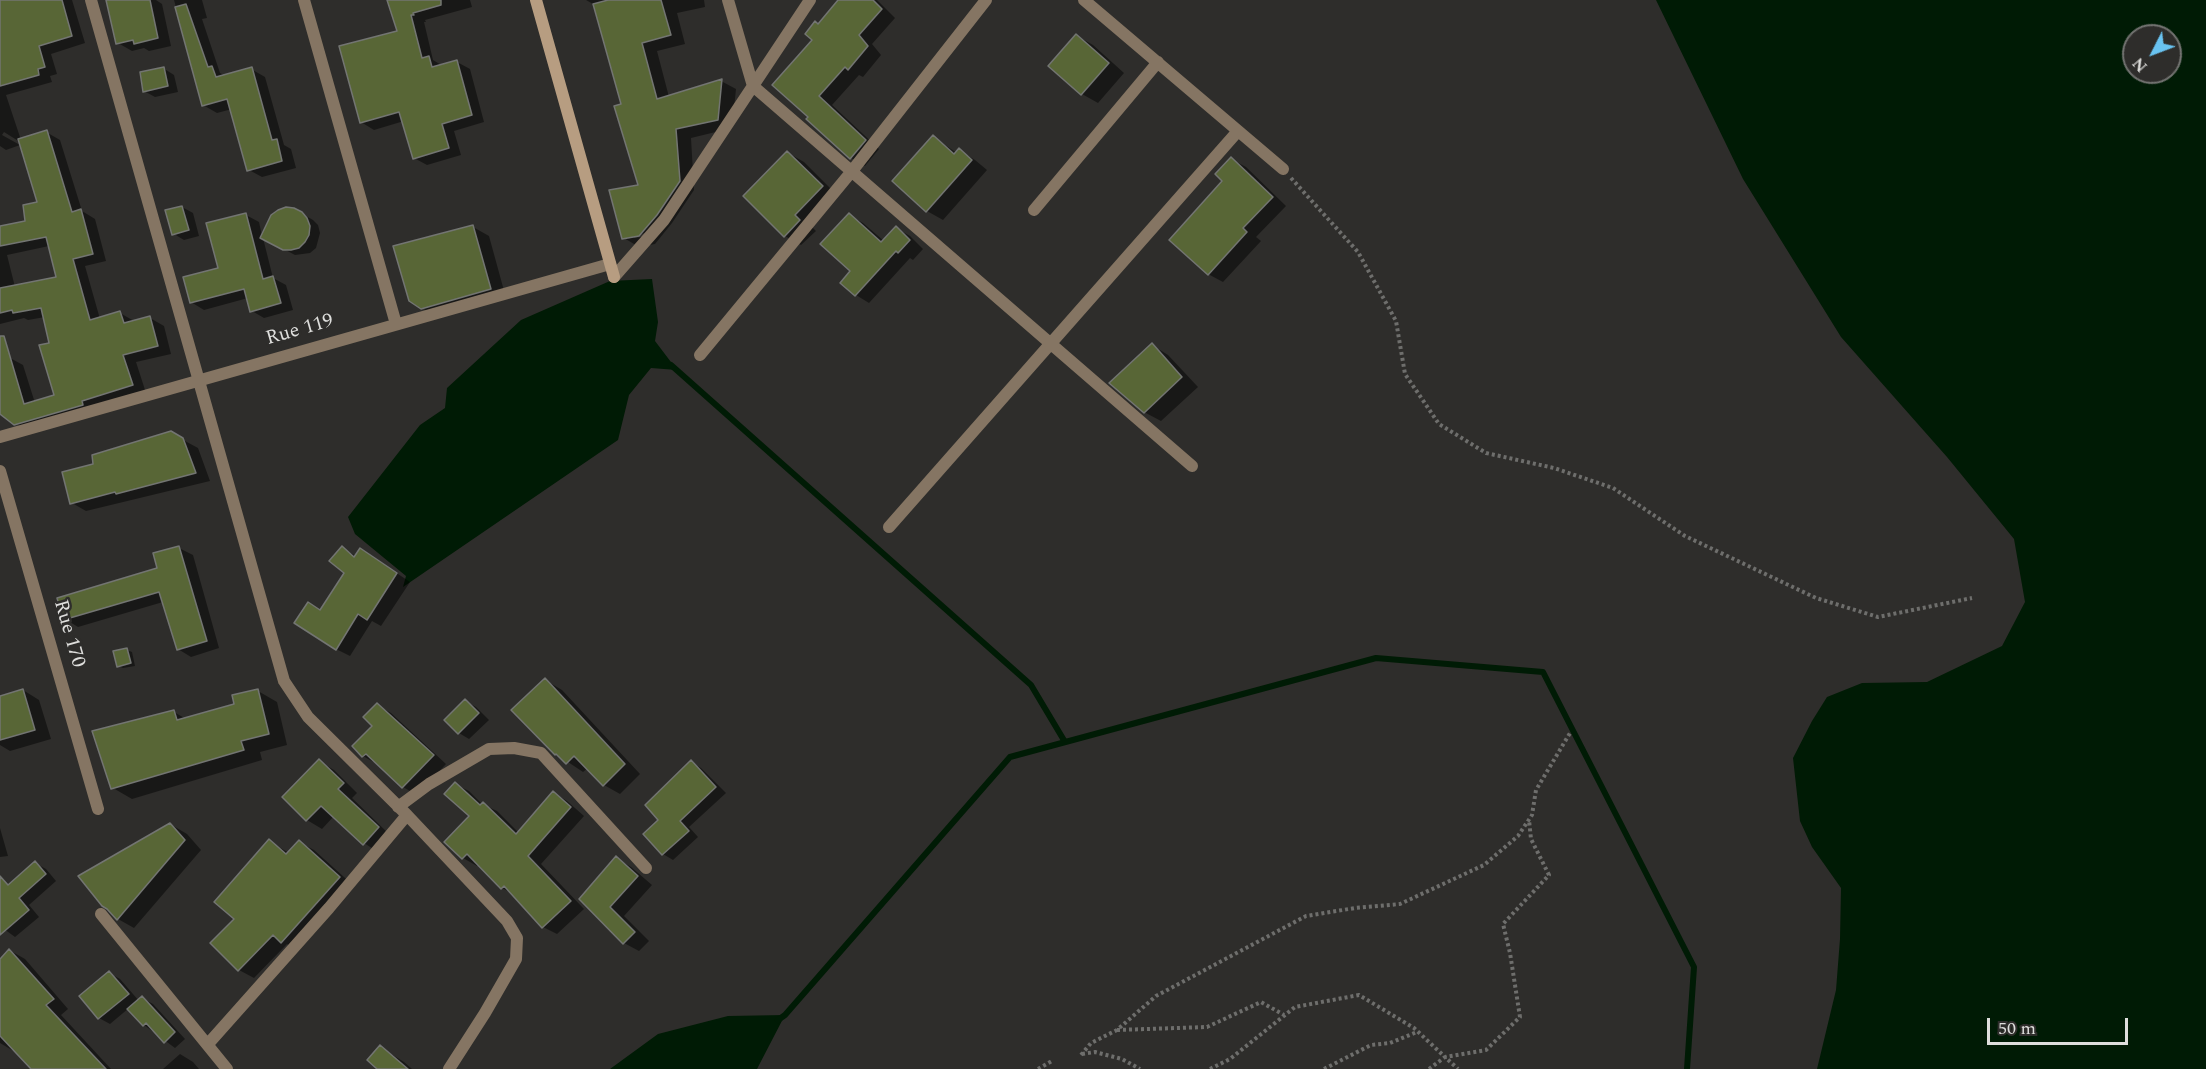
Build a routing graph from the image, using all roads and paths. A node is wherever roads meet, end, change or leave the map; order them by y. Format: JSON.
{"nodes":[{"id":1,"x":90,"y":0,"type":"edge"},
{"id":2,"x":304,"y":0,"type":"edge"},
{"id":3,"x":536,"y":0,"type":"edge"},
{"id":4,"x":728,"y":0,"type":"edge"},
{"id":5,"x":810,"y":0,"type":"edge"},
{"id":6,"x":986,"y":0,"type":"edge"},
{"id":7,"x":1084,"y":0,"type":"edge"},
{"id":8,"x":1158,"y":62,"type":"junction"},
{"id":9,"x":753,"y":86,"type":"junction"},
{"id":10,"x":1238,"y":131,"type":"junction"},
{"id":11,"x":1283,"y":169,"type":"joint"},
{"id":12,"x":852,"y":171,"type":"junction"},
{"id":13,"x":1034,"y":210,"type":"dead end"},
{"id":14,"x":610,"y":264,"type":"junction"},
{"id":15,"x":396,"y":324,"type":"junction"},
{"id":16,"x":1051,"y":344,"type":"junction"},
{"id":17,"x":700,"y":355,"type":"dead end"},
{"id":18,"x":199,"y":381,"type":"junction"},
{"id":19,"x":0,"y":437,"type":"edge"},
{"id":20,"x":1192,"y":466,"type":"dead end"},
{"id":21,"x":0,"y":471,"type":"edge"},
{"id":22,"x":889,"y":527,"type":"dead end"},
{"id":23,"x":1972,"y":598,"type":"dead end"},
{"id":24,"x":1570,"y":733,"type":"dead end"},
{"id":25,"x":98,"y":809,"type":"dead end"},
{"id":26,"x":403,"y":811,"type":"junction"},
{"id":27,"x":1529,"y":820,"type":"junction"},
{"id":28,"x":645,"y":868,"type":"dead end"},
{"id":29,"x":101,"y":914,"type":"dead end"},
{"id":30,"x":1284,"y":1015,"type":"junction"},
{"id":31,"x":1117,"y":1030,"type":"junction"},
{"id":32,"x":1417,"y":1032,"type":"junction"},
{"id":33,"x":208,"y":1044,"type":"junction"},
{"id":34,"x":1444,"y":1057,"type":"junction"},
{"id":35,"x":1052,"y":1061,"type":"dead end"},
{"id":36,"x":227,"y":1069,"type":"edge"},
{"id":37,"x":449,"y":1069,"type":"edge"},
{"id":38,"x":1038,"y":1069,"type":"edge"},
{"id":39,"x":1140,"y":1069,"type":"edge"},
{"id":40,"x":1210,"y":1069,"type":"edge"},
{"id":41,"x":1324,"y":1069,"type":"edge"},
{"id":42,"x":1429,"y":1069,"type":"edge"},
{"id":43,"x":1458,"y":1069,"type":"edge"}],
"edges":[{"from":1,"to":18,"type":"street"},
{"from":2,"to":15,"type":"street"},
{"from":3,"to":14,"type":"street"},
{"from":4,"to":9,"type":"street"},
{"from":5,"to":9,"type":"street"},
{"from":6,"to":12,"type":"street"},
{"from":7,"to":8,"type":"street"},
{"from":8,"to":10,"type":"street"},
{"from":8,"to":13,"type":"street"},
{"from":9,"to":12,"type":"street"},
{"from":9,"to":14,"type":"street"},
{"from":10,"to":11,"type":"street"},
{"from":10,"to":16,"type":"street"},
{"from":11,"to":23,"type":"path"},
{"from":12,"to":16,"type":"street"},
{"from":12,"to":17,"type":"street"},
{"from":14,"to":15,"type":"street","name":"Rue 119"},
{"from":15,"to":18,"type":"street","name":"Rue 119"},
{"from":16,"to":20,"type":"street"},
{"from":16,"to":22,"type":"street"},
{"from":18,"to":19,"type":"street","name":"Rue 119"},
{"from":18,"to":26,"type":"street"},
{"from":21,"to":25,"type":"street","name":"Rue 170"},
{"from":24,"to":27,"type":"path"},
{"from":26,"to":28,"type":"street"},
{"from":26,"to":33,"type":"street"},
{"from":26,"to":37,"type":"street"},
{"from":27,"to":31,"type":"path"},
{"from":27,"to":34,"type":"path"},
{"from":29,"to":33,"type":"street"},
{"from":30,"to":31,"type":"path"},
{"from":30,"to":32,"type":"path"},
{"from":30,"to":40,"type":"path"},
{"from":31,"to":39,"type":"path"},
{"from":32,"to":34,"type":"path"},
{"from":32,"to":41,"type":"path"},
{"from":33,"to":36,"type":"street"},
{"from":34,"to":42,"type":"path"},
{"from":34,"to":43,"type":"path"},
{"from":35,"to":38,"type":"path"}]}
